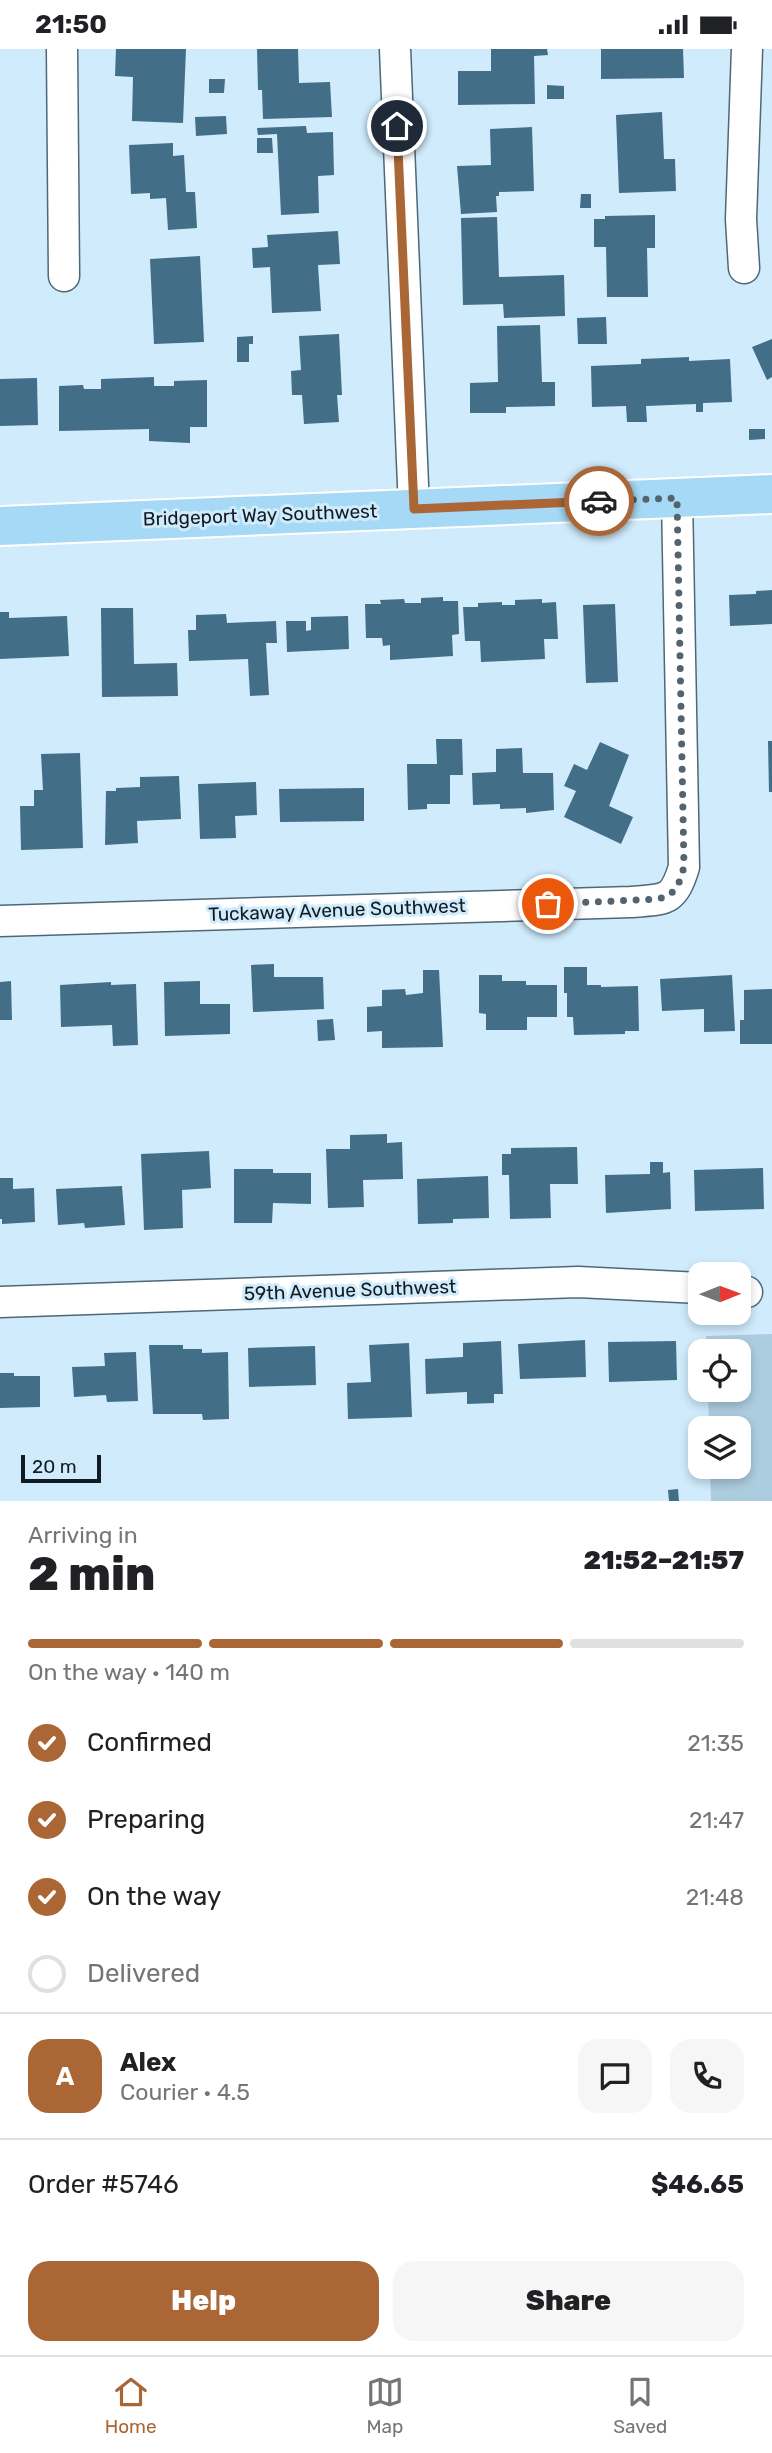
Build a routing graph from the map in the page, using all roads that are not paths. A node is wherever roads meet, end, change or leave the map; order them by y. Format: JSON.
{"nodes":[{"id":1,"x":62,"y":49,"type":"edge"},
{"id":2,"x":395,"y":49,"type":"edge"},
{"id":3,"x":747,"y":49,"type":"edge"},
{"id":4,"x":744,"y":268,"type":"dead end"},
{"id":5,"x":64,"y":276,"type":"dead end"},
{"id":6,"x":772,"y":494,"type":"edge"},
{"id":7,"x":677,"y":498,"type":"junction"},
{"id":8,"x":414,"y":509,"type":"junction"},
{"id":9,"x":0,"y":526,"type":"edge"},
{"id":10,"x":0,"y":921,"type":"edge"},
{"id":11,"x":688,"y":1287,"type":"edge"},
{"id":12,"x":0,"y":1302,"type":"edge"}],
"edges":[{"from":1,"to":5,"type":"street"},
{"from":2,"to":8,"type":"street"},
{"from":3,"to":4,"type":"street"},
{"from":6,"to":7,"type":"main road","name":"Bridgeport Way Southwest"},
{"from":7,"to":8,"type":"main road","name":"Bridgeport Way Southwest"},
{"from":7,"to":10,"type":"street","name":"Tuckaway Avenue Southwest"},
{"from":8,"to":9,"type":"main road","name":"Bridgeport Way Southwest"},
{"from":11,"to":12,"type":"street","name":"59th Avenue Southwest"}]}
